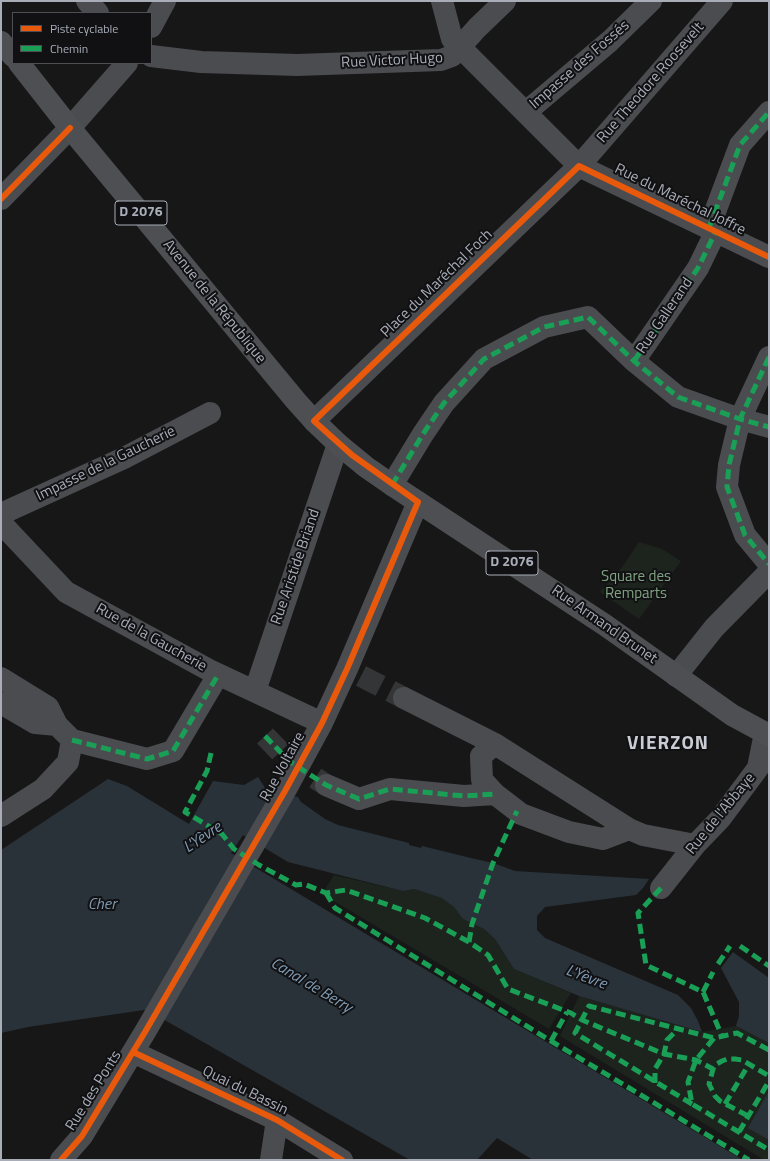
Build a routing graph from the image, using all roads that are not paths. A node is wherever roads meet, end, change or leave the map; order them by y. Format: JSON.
{"nodes":[{"id":1,"x":87,"y":1,"type":"edge"},
{"id":2,"x":165,"y":1,"type":"edge"},
{"id":3,"x":442,"y":1,"type":"edge"},
{"id":4,"x":505,"y":1,"type":"edge"},
{"id":5,"x":651,"y":1,"type":"edge"},
{"id":6,"x":722,"y":1,"type":"edge"},
{"id":7,"x":97,"y":12,"type":"edge"},
{"id":8,"x":152,"y":24,"type":"edge"},
{"id":9,"x":1,"y":42,"type":"edge"},
{"id":10,"x":460,"y":47,"type":"junction"},
{"id":11,"x":12,"y":55,"type":"edge"},
{"id":12,"x":152,"y":56,"type":"edge"},
{"id":13,"x":20,"y":64,"type":"edge"},
{"id":14,"x":126,"y":64,"type":"edge"},
{"id":15,"x":526,"y":112,"type":"junction"},
{"id":16,"x":769,"y":112,"type":"edge"},
{"id":17,"x":70,"y":128,"type":"junction"},
{"id":18,"x":579,"y":166,"type":"junction"},
{"id":19,"x":1,"y":199,"type":"edge"},
{"id":20,"x":712,"y":230,"type":"junction"},
{"id":21,"x":769,"y":257,"type":"edge"},
{"id":22,"x":769,"y":357,"type":"edge"},
{"id":23,"x":634,"y":361,"type":"junction"},
{"id":24,"x":210,"y":413,"type":"dead end"},
{"id":25,"x":740,"y":420,"type":"junction"},
{"id":26,"x":314,"y":421,"type":"junction"},
{"id":27,"x":769,"y":427,"type":"edge"},
{"id":28,"x":338,"y":444,"type":"junction"},
{"id":29,"x":392,"y":485,"type":"junction"},
{"id":30,"x":418,"y":502,"type":"junction"},
{"id":31,"x":1,"y":514,"type":"edge"},
{"id":32,"x":1,"y":523,"type":"edge"},
{"id":33,"x":769,"y":564,"type":"edge"},
{"id":34,"x":769,"y":572,"type":"edge"},
{"id":35,"x":218,"y":675,"type":"junction"},
{"id":36,"x":676,"y":676,"type":"junction"},
{"id":37,"x":1,"y":678,"type":"edge"},
{"id":38,"x":255,"y":691,"type":"junction"},
{"id":39,"x":404,"y":698,"type":"tunnel mouth"},
{"id":40,"x":1,"y":703,"type":"edge"},
{"id":41,"x":322,"y":723,"type":"junction"},
{"id":42,"x":64,"y":733,"type":"junction"},
{"id":43,"x":767,"y":734,"type":"edge"},
{"id":44,"x":495,"y":744,"type":"junction"},
{"id":45,"x":326,"y":785,"type":"tunnel mouth"},
{"id":46,"x":495,"y":794,"type":"junction"},
{"id":47,"x":1,"y":816,"type":"edge"},
{"id":48,"x":629,"y":830,"type":"junction"},
{"id":49,"x":695,"y":845,"type":"junction"},
{"id":50,"x":661,"y":888,"type":"dead end"},
{"id":51,"x":145,"y":1032,"type":"joint"},
{"id":52,"x":133,"y":1052,"type":"junction"},
{"id":53,"x":278,"y":1120,"type":"junction"},
{"id":54,"x":61,"y":1160,"type":"edge"},
{"id":55,"x":271,"y":1160,"type":"edge"},
{"id":56,"x":342,"y":1160,"type":"edge"}],
"edges":[{"from":1,"to":7,"type":"street"},
{"from":2,"to":8,"type":"street"},
{"from":3,"to":10,"type":"street"},
{"from":4,"to":10,"type":"street"},
{"from":5,"to":15,"type":"street","name":"Impasse des Fossés"},
{"from":6,"to":18,"type":"street","name":"Rue Theodore Roosevelt"},
{"from":9,"to":11,"type":"main road"},
{"from":10,"to":12,"type":"street","name":"Rue Victor Hugo"},
{"from":10,"to":15,"type":"street","name":"Rue Victor Hugo"},
{"from":13,"to":17,"type":"main road","name":"Avenue de la République","number":"D 2076"},
{"from":14,"to":17,"type":"street"},
{"from":15,"to":18,"type":"street","name":"Rue Victor Hugo"},
{"from":16,"to":20,"type":"street","name":"Rue Gallerand"},
{"from":17,"to":19,"type":"street"},
{"from":17,"to":26,"type":"main road","name":"Avenue de la République","number":"D 2076"},
{"from":18,"to":20,"type":"street","name":"Rue du Maréchal Joffre"},
{"from":18,"to":26,"type":"street","name":"Place du Maréchal Foch"},
{"from":20,"to":21,"type":"street","name":"Rue du Maréchal Joffre"},
{"from":20,"to":23,"type":"street","name":"Rue Gallerand"},
{"from":22,"to":25,"type":"street"},
{"from":23,"to":25,"type":"street"},
{"from":23,"to":29,"type":"street","name":"Rue Gallerand"},
{"from":24,"to":31,"type":"street","name":"Impasse de la Gaucherie"},
{"from":25,"to":27,"type":"street"},
{"from":25,"to":33,"type":"street"},
{"from":26,"to":28,"type":"main road","name":"Avenue de la République","number":"D 2076"},
{"from":28,"to":29,"type":"main road","number":"D 2076"},
{"from":28,"to":38,"type":"street","name":"Rue Aristide Briand"},
{"from":29,"to":30,"type":"main road","number":"D 2076"},
{"from":30,"to":36,"type":"main road","name":"Rue Armand Brunet","number":"D 2076"},
{"from":30,"to":41,"type":"street","name":"Rue Voltaire"},
{"from":32,"to":35,"type":"street","name":"Rue de la Gaucherie"},
{"from":34,"to":36,"type":"street"},
{"from":35,"to":38,"type":"street","name":"Rue de la Gaucherie"},
{"from":35,"to":42,"type":"street"},
{"from":36,"to":43,"type":"main road","name":"Rue Armand Brunet","number":"D 2076"},
{"from":37,"to":42,"type":"street"},
{"from":38,"to":41,"type":"street","name":"Rue de la Gaucherie"},
{"from":39,"to":44,"type":"street"},
{"from":40,"to":42,"type":"street"},
{"from":41,"to":51,"type":"street","name":"Rue Voltaire"},
{"from":42,"to":47,"type":"street"},
{"from":43,"to":49,"type":"street","name":"Rue de l'Abbaye"},
{"from":44,"to":46,"type":"street"},
{"from":44,"to":48,"type":"street"},
{"from":45,"to":46,"type":"street"},
{"from":46,"to":48,"type":"street"},
{"from":48,"to":49,"type":"street"},
{"from":49,"to":50,"type":"street","name":"Rue de l'Abbaye"},
{"from":51,"to":52,"type":"street","name":"Rue des Ponts"},
{"from":52,"to":53,"type":"street","name":"Quai du Bassin"},
{"from":52,"to":54,"type":"street","name":"Rue des Ponts"},
{"from":53,"to":55,"type":"street"},
{"from":53,"to":56,"type":"street","name":"Quai du Bassin"}]}
